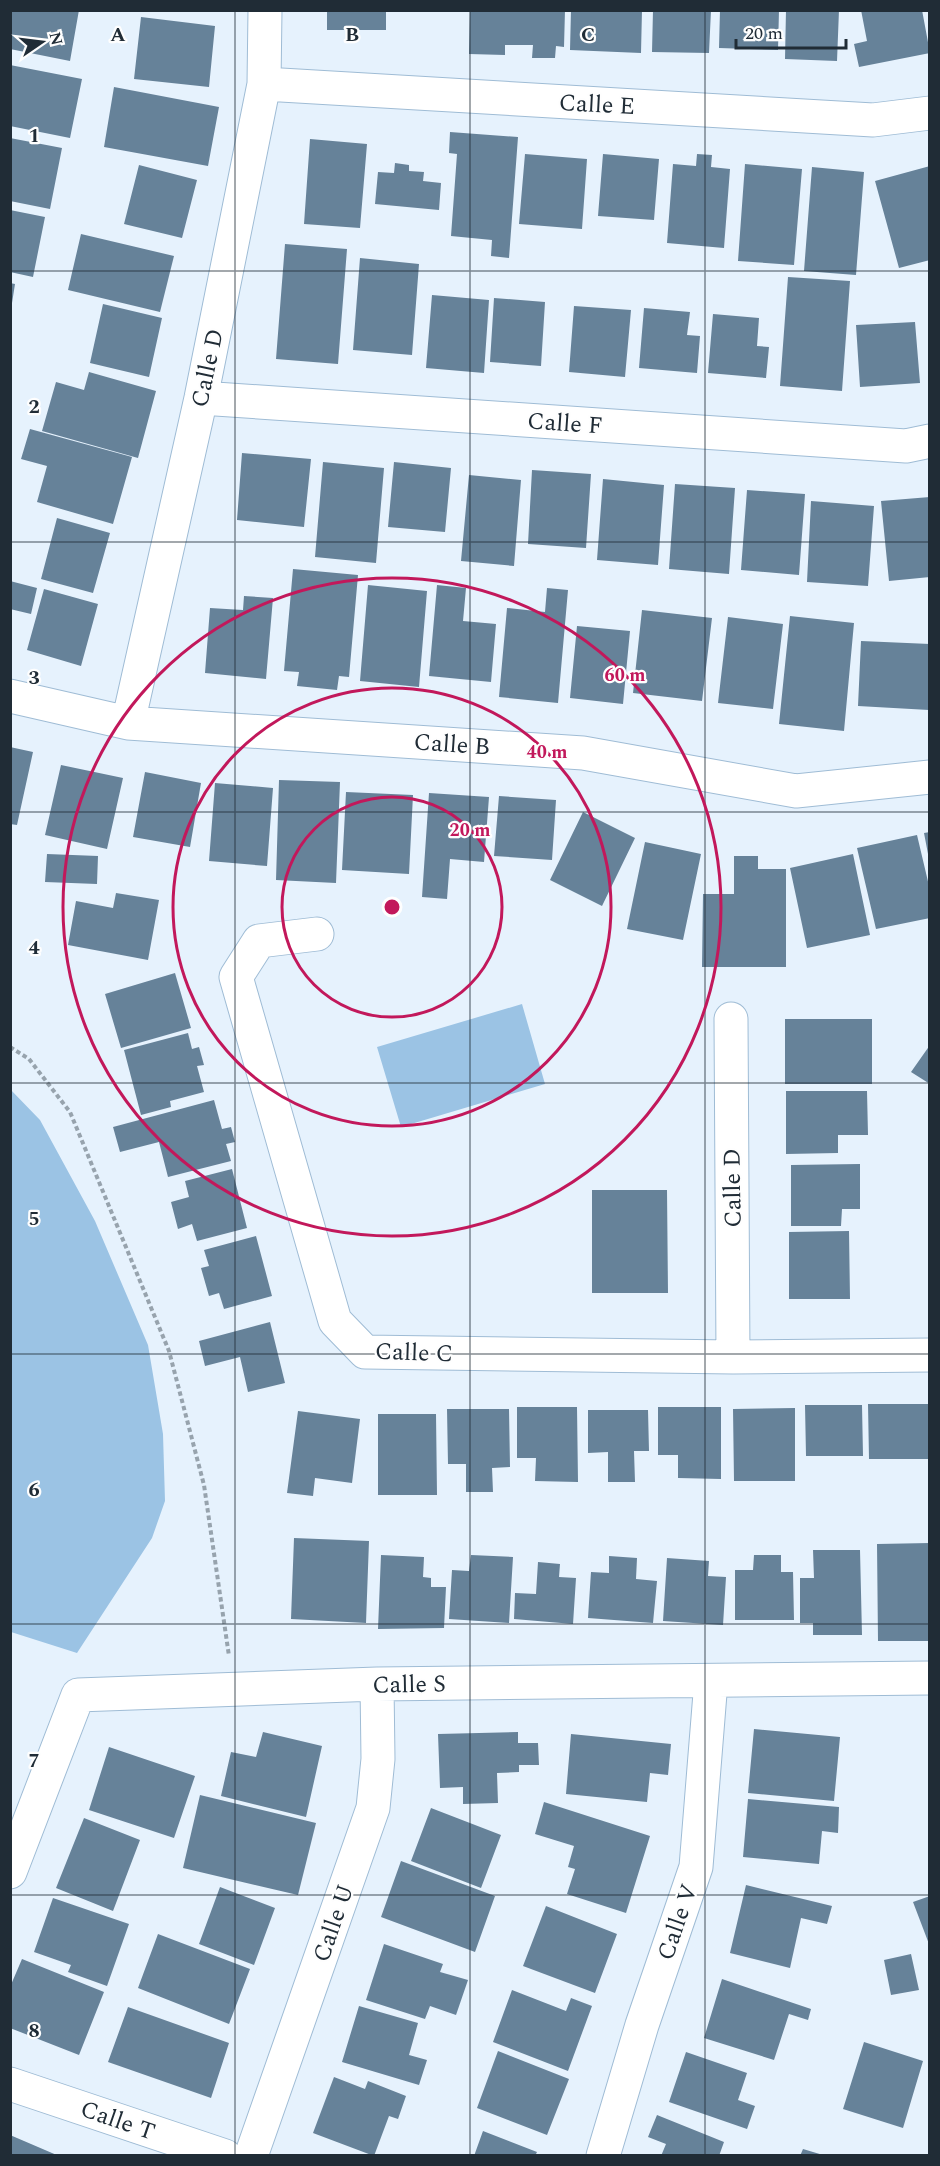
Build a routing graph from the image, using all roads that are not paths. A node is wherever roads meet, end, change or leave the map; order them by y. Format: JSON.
{"nodes":[{"id":1,"x":265,"y":10,"type":"edge"},
{"id":2,"x":264,"y":84,"type":"junction"},
{"id":3,"x":930,"y":113,"type":"edge"},
{"id":4,"x":201,"y":398,"type":"junction"},
{"id":5,"x":930,"y":441,"type":"edge"},
{"id":6,"x":10,"y":696,"type":"edge"},
{"id":7,"x":128,"y":723,"type":"junction"},
{"id":8,"x":930,"y":777,"type":"edge"},
{"id":9,"x":317,"y":934,"type":"dead end"},
{"id":10,"x":730,"y":1019,"type":"dead end"},
{"id":11,"x":930,"y":1355,"type":"edge"},
{"id":12,"x":733,"y":1357,"type":"junction"},
{"id":13,"x":930,"y":1678,"type":"edge"},
{"id":14,"x":711,"y":1681,"type":"junction"},
{"id":15,"x":377,"y":1684,"type":"junction"},
{"id":16,"x":10,"y":1872,"type":"edge"},
{"id":17,"x":10,"y":2084,"type":"edge"},
{"id":18,"x":225,"y":2156,"type":"edge"},
{"id":19,"x":251,"y":2156,"type":"edge"},
{"id":20,"x":603,"y":2156,"type":"edge"}],
"edges":[{"from":1,"to":2,"type":"street","name":"Calle D"},
{"from":2,"to":3,"type":"street","name":"Calle E"},
{"from":2,"to":4,"type":"street","name":"Calle D"},
{"from":4,"to":5,"type":"street","name":"Calle F"},
{"from":4,"to":7,"type":"street","name":"Calle D"},
{"from":6,"to":7,"type":"street","name":"Calle B"},
{"from":7,"to":8,"type":"street","name":"Calle B"},
{"from":9,"to":12,"type":"street","name":"Calle C"},
{"from":10,"to":12,"type":"street","name":"Calle D"},
{"from":11,"to":12,"type":"street","name":"Calle C"},
{"from":13,"to":14,"type":"street","name":"Calle S"},
{"from":14,"to":15,"type":"street","name":"Calle S"},
{"from":14,"to":20,"type":"street","name":"Calle V"},
{"from":15,"to":16,"type":"street","name":"Calle S"},
{"from":15,"to":19,"type":"street","name":"Calle U"},
{"from":17,"to":18,"type":"street","name":"Calle T"}]}
